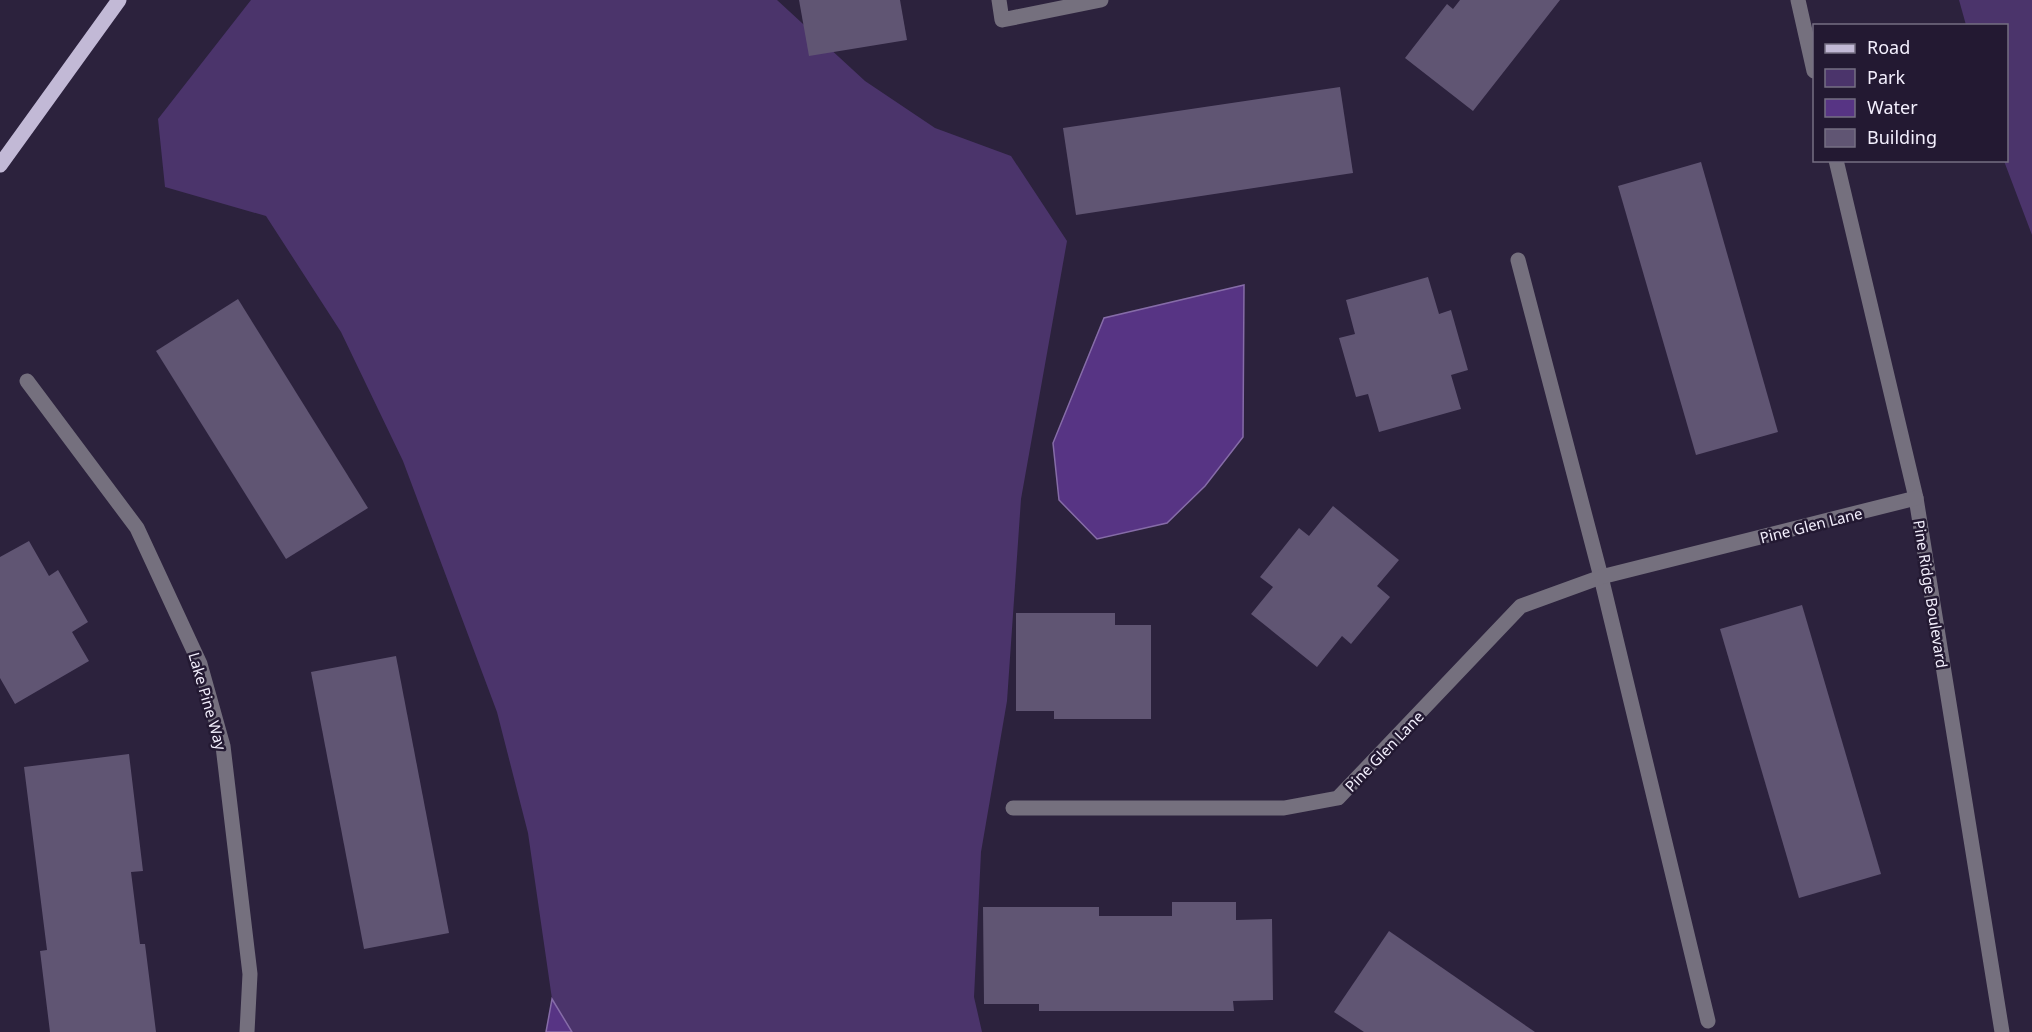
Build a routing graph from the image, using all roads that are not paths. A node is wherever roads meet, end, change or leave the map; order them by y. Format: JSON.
{"nodes":[{"id":1,"x":119,"y":0,"type":"edge"},
{"id":2,"x":999,"y":0,"type":"edge"},
{"id":3,"x":1101,"y":0,"type":"edge"},
{"id":4,"x":1798,"y":0,"type":"edge"},
{"id":5,"x":1813,"y":63,"type":"edge"},
{"id":6,"x":1836,"y":162,"type":"edge"},
{"id":7,"x":0,"y":165,"type":"edge"},
{"id":8,"x":1518,"y":260,"type":"dead end"},
{"id":9,"x":27,"y":381,"type":"dead end"},
{"id":10,"x":1916,"y":498,"type":"junction"},
{"id":11,"x":1601,"y":577,"type":"junction"},
{"id":12,"x":1013,"y":808,"type":"dead end"},
{"id":13,"x":1708,"y":1021,"type":"dead end"},
{"id":14,"x":247,"y":1032,"type":"edge"},
{"id":15,"x":2002,"y":1032,"type":"edge"}],
"edges":[{"from":1,"to":7,"type":"main road"},
{"from":2,"to":3,"type":"street"},
{"from":4,"to":5,"type":"street"},
{"from":6,"to":10,"type":"street","name":"Pine Ridge Boulevard"},
{"from":8,"to":11,"type":"street"},
{"from":9,"to":14,"type":"street","name":"Lake Pine Way"},
{"from":10,"to":11,"type":"street","name":"Pine Glen Lane"},
{"from":10,"to":15,"type":"street","name":"Pine Ridge Boulevard"},
{"from":11,"to":12,"type":"street","name":"Pine Glen Lane"},
{"from":11,"to":13,"type":"street"}]}
